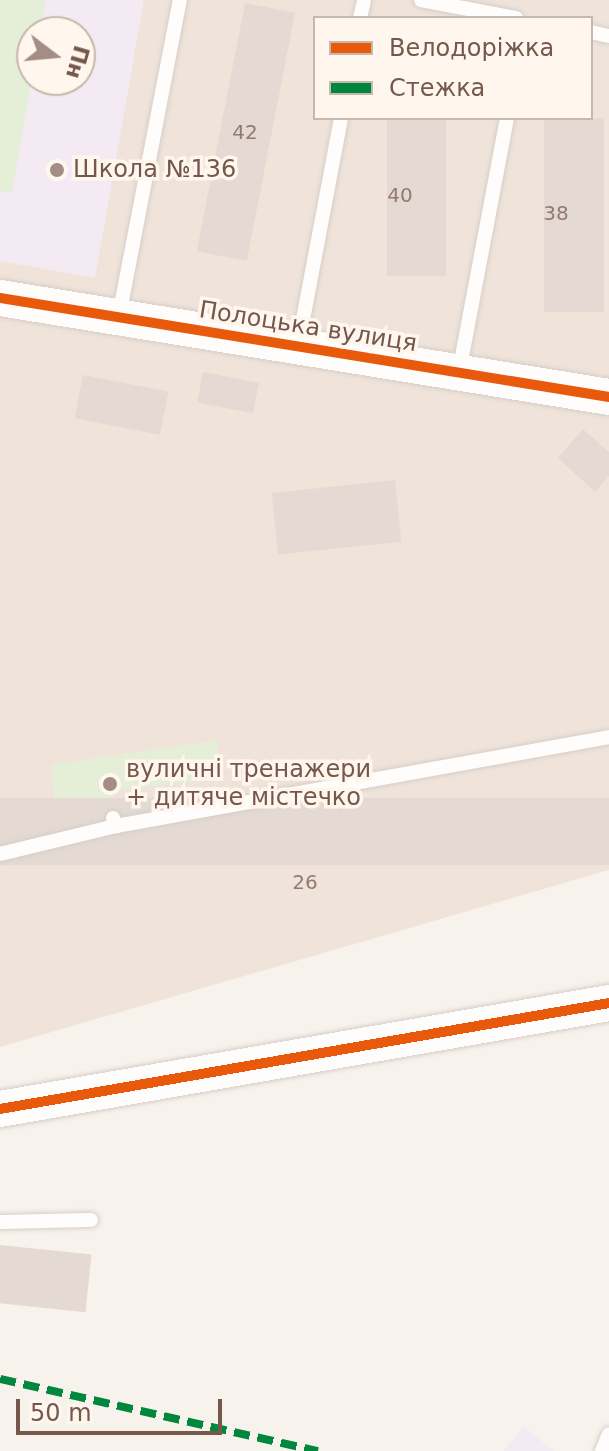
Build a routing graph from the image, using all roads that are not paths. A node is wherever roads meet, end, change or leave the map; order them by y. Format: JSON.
{"nodes":[{"id":1,"x":180,"y":0,"type":"edge"},
{"id":2,"x":421,"y":0,"type":"edge"},
{"id":3,"x":505,"y":16,"type":"edge"},
{"id":4,"x":341,"y":120,"type":"edge"},
{"id":5,"x":507,"y":120,"type":"edge"},
{"id":6,"x":0,"y":298,"type":"edge"},
{"id":7,"x":119,"y":316,"type":"junction"},
{"id":8,"x":298,"y":346,"type":"junction"},
{"id":9,"x":459,"y":372,"type":"junction"},
{"id":10,"x":609,"y":397,"type":"edge"},
{"id":11,"x":609,"y":737,"type":"edge"},
{"id":12,"x":0,"y":854,"type":"edge"},
{"id":13,"x":609,"y":1003,"type":"edge"},
{"id":14,"x":0,"y":1109,"type":"edge"},
{"id":15,"x":91,"y":1220,"type":"dead end"},
{"id":16,"x":0,"y":1222,"type":"edge"},
{"id":17,"x":609,"y":1434,"type":"edge"},
{"id":18,"x":602,"y":1451,"type":"edge"}],
"edges":[{"from":1,"to":7,"type":"lane"},
{"from":2,"to":3,"type":"lane"},
{"from":4,"to":8,"type":"lane"},
{"from":5,"to":9,"type":"lane"},
{"from":6,"to":7,"type":"street","name":"Полоцька вулиця"},
{"from":7,"to":8,"type":"street","name":"Полоцька вулиця"},
{"from":8,"to":9,"type":"street","name":"Полоцька вулиця"},
{"from":9,"to":10,"type":"street","name":"Полоцька вулиця"},
{"from":11,"to":12,"type":"lane"},
{"from":13,"to":14,"type":"street"},
{"from":15,"to":16,"type":"lane"},
{"from":17,"to":18,"type":"lane"}]}
